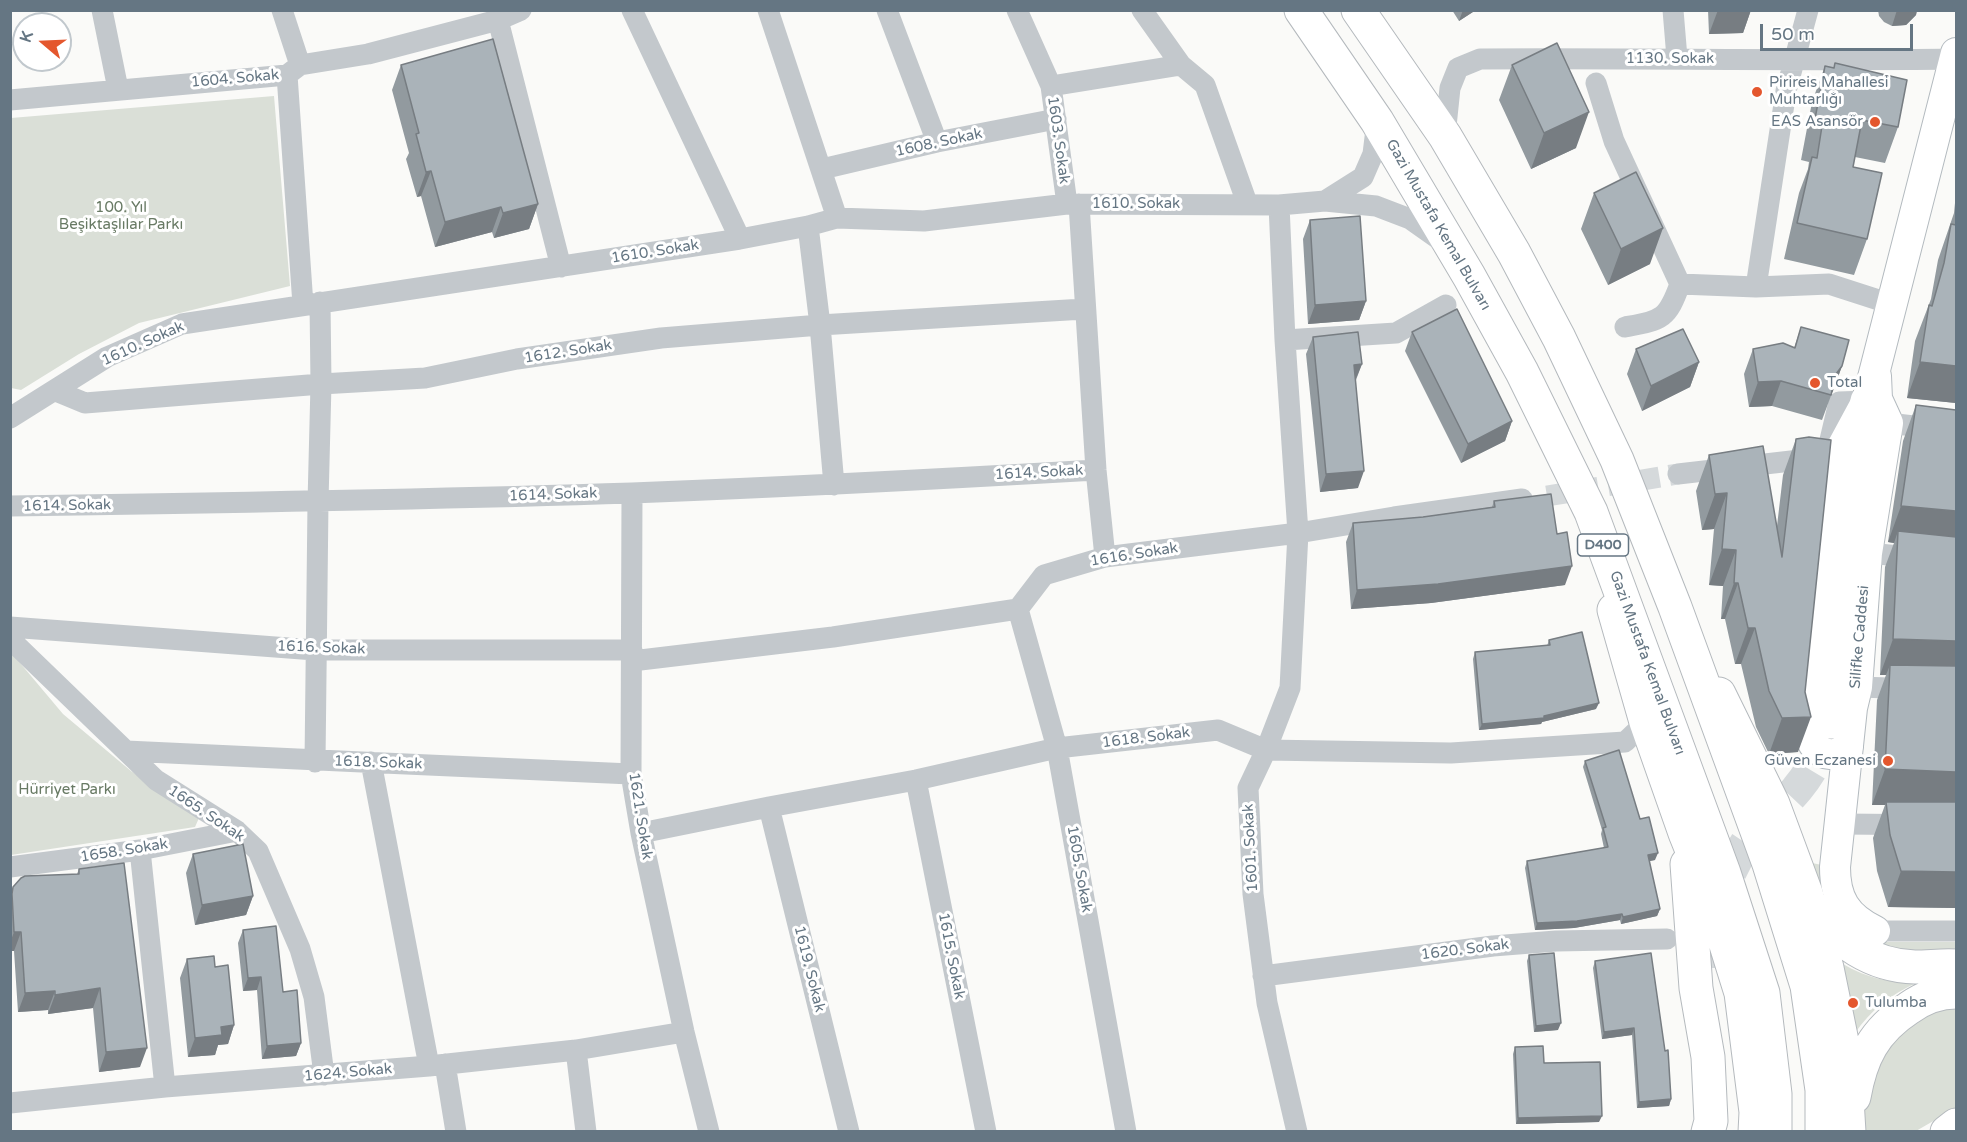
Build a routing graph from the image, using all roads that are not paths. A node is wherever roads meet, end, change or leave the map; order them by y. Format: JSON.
{"nodes":[{"id":1,"x":102,"y":10,"type":"edge"},
{"id":2,"x":282,"y":10,"type":"edge"},
{"id":3,"x":521,"y":10,"type":"edge"},
{"id":4,"x":632,"y":10,"type":"edge"},
{"id":5,"x":768,"y":10,"type":"edge"},
{"id":6,"x":887,"y":10,"type":"edge"},
{"id":7,"x":1017,"y":10,"type":"edge"},
{"id":8,"x":1142,"y":10,"type":"edge"},
{"id":9,"x":1301,"y":10,"type":"edge"},
{"id":10,"x":1358,"y":10,"type":"edge"},
{"id":11,"x":1673,"y":10,"type":"edge"},
{"id":12,"x":1808,"y":10,"type":"edge"},
{"id":13,"x":498,"y":20,"type":"junction"},
{"id":14,"x":1955,"y":56,"type":"edge"},
{"id":15,"x":1677,"y":58,"type":"junction"},
{"id":16,"x":1796,"y":61,"type":"junction"},
{"id":17,"x":1181,"y":65,"type":"junction"},
{"id":18,"x":294,"y":70,"type":"junction"},
{"id":19,"x":1596,"y":83,"type":"dead end"},
{"id":20,"x":1051,"y":86,"type":"junction"},
{"id":21,"x":118,"y":89,"type":"junction"},
{"id":22,"x":10,"y":100,"type":"edge"},
{"id":23,"x":1056,"y":119,"type":"junction"},
{"id":24,"x":1377,"y":121,"type":"junction"},
{"id":25,"x":1445,"y":136,"type":"junction"},
{"id":26,"x":937,"y":142,"type":"junction"},
{"id":27,"x":822,"y":169,"type":"junction"},
{"id":28,"x":1325,"y":201,"type":"junction"},
{"id":29,"x":1247,"y":203,"type":"junction"},
{"id":30,"x":1073,"y":204,"type":"junction"},
{"id":31,"x":1279,"y":204,"type":"junction"},
{"id":32,"x":837,"y":218,"type":"junction"},
{"id":33,"x":808,"y":226,"type":"junction"},
{"id":34,"x":740,"y":239,"type":"junction"},
{"id":35,"x":1454,"y":250,"type":"junction"},
{"id":36,"x":561,"y":267,"type":"junction"},
{"id":37,"x":1680,"y":284,"type":"junction"},
{"id":38,"x":1756,"y":287,"type":"junction"},
{"id":39,"x":311,"y":303,"type":"junction"},
{"id":40,"x":1891,"y":304,"type":"junction"},
{"id":41,"x":1446,"y":305,"type":"dead end"},
{"id":42,"x":1084,"y":309,"type":"junction"},
{"id":43,"x":820,"y":325,"type":"junction"},
{"id":44,"x":1625,"y":327,"type":"dead end"},
{"id":45,"x":1285,"y":340,"type":"junction"},
{"id":46,"x":321,"y":384,"type":"junction"},
{"id":47,"x":56,"y":391,"type":"junction"},
{"id":48,"x":1878,"y":412,"type":"junction"},
{"id":49,"x":10,"y":418,"type":"edge"},
{"id":50,"x":1956,"y":430,"type":"edge"},
{"id":51,"x":1096,"y":470,"type":"junction"},
{"id":52,"x":1678,"y":474,"type":"tunnel mouth"},
{"id":53,"x":834,"y":485,"type":"junction"},
{"id":54,"x":632,"y":493,"type":"junction"},
{"id":55,"x":1547,"y":496,"type":"tunnel mouth"},
{"id":56,"x":318,"y":502,"type":"junction"},
{"id":57,"x":10,"y":506,"type":"edge"},
{"id":58,"x":1591,"y":512,"type":"junction"},
{"id":59,"x":1298,"y":533,"type":"junction"},
{"id":60,"x":1867,"y":553,"type":"junction"},
{"id":61,"x":1105,"y":557,"type":"junction"},
{"id":62,"x":1956,"y":561,"type":"edge"},
{"id":63,"x":1675,"y":607,"type":"junction"},
{"id":64,"x":1018,"y":609,"type":"junction"},
{"id":65,"x":10,"y":627,"type":"edge"},
{"id":66,"x":10,"y":639,"type":"edge"},
{"id":67,"x":315,"y":650,"type":"junction"},
{"id":68,"x":632,"y":656,"type":"junction"},
{"id":69,"x":1857,"y":687,"type":"junction"},
{"id":70,"x":1956,"y":690,"type":"edge"},
{"id":71,"x":1646,"y":722,"type":"junction"},
{"id":72,"x":1839,"y":735,"type":"junction"},
{"id":73,"x":1057,"y":748,"type":"junction"},
{"id":74,"x":1266,"y":750,"type":"junction"},
{"id":75,"x":126,"y":751,"type":"junction"},
{"id":76,"x":315,"y":762,"type":"junction"},
{"id":77,"x":371,"y":762,"type":"junction"},
{"id":78,"x":631,"y":774,"type":"junction"},
{"id":79,"x":916,"y":780,"type":"junction"},
{"id":80,"x":769,"y":807,"type":"junction"},
{"id":81,"x":1840,"y":824,"type":"junction"},
{"id":82,"x":1956,"y":825,"type":"edge"},
{"id":83,"x":237,"y":831,"type":"junction"},
{"id":84,"x":641,"y":833,"type":"junction"},
{"id":85,"x":1685,"y":833,"type":"junction"},
{"id":86,"x":140,"y":850,"type":"junction"},
{"id":87,"x":10,"y":867,"type":"edge"},
{"id":88,"x":1806,"y":893,"type":"junction"},
{"id":89,"x":1875,"y":931,"type":"joint"},
{"id":90,"x":1956,"y":931,"type":"edge"},
{"id":91,"x":1667,"y":939,"type":"dead end"},
{"id":92,"x":1956,"y":966,"type":"edge"},
{"id":93,"x":1714,"y":968,"type":"tunnel mouth"},
{"id":94,"x":1263,"y":976,"type":"junction"},
{"id":95,"x":1956,"y":992,"type":"edge"},
{"id":96,"x":684,"y":1032,"type":"junction"},
{"id":97,"x":576,"y":1050,"type":"junction"},
{"id":98,"x":437,"y":1065,"type":"junction"},
{"id":99,"x":324,"y":1075,"type":"junction"},
{"id":100,"x":165,"y":1088,"type":"junction"},
{"id":101,"x":10,"y":1103,"type":"edge"},
{"id":102,"x":1956,"y":1125,"type":"edge"},
{"id":103,"x":1733,"y":1128,"type":"edge"},
{"id":104,"x":456,"y":1131,"type":"edge"},
{"id":105,"x":586,"y":1131,"type":"edge"},
{"id":106,"x":709,"y":1131,"type":"edge"},
{"id":107,"x":849,"y":1131,"type":"edge"},
{"id":108,"x":986,"y":1131,"type":"edge"},
{"id":109,"x":1126,"y":1131,"type":"edge"},
{"id":110,"x":1297,"y":1131,"type":"edge"},
{"id":111,"x":1775,"y":1131,"type":"edge"},
{"id":112,"x":1822,"y":1131,"type":"edge"},
{"id":113,"x":1849,"y":1131,"type":"edge"},
{"id":114,"x":1947,"y":1131,"type":"edge"}],
"edges":[{"from":1,"to":21,"type":"street"},
{"from":2,"to":18,"type":"street"},
{"from":3,"to":13,"type":"street","name":"1604. Sokak"},
{"from":4,"to":34,"type":"street"},
{"from":5,"to":27,"type":"street"},
{"from":6,"to":26,"type":"street"},
{"from":7,"to":20,"type":"street","name":"1603. Sokak"},
{"from":8,"to":17,"type":"street"},
{"from":9,"to":24,"type":"main road","name":"Gazi Mustafa Kemal Bulvarı","number":"D400"},
{"from":10,"to":25,"type":"main road","number":"D400"},
{"from":11,"to":15,"type":"street"},
{"from":12,"to":16,"type":"street"},
{"from":13,"to":18,"type":"street","name":"1604. Sokak"},
{"from":13,"to":36,"type":"street"},
{"from":14,"to":16,"type":"street","name":"1130. Sokak"},
{"from":14,"to":40,"type":"street","name":"Silifke Caddesi"},
{"from":15,"to":16,"type":"street","name":"1130. Sokak"},
{"from":15,"to":25,"type":"street","name":"1130. Sokak"},
{"from":16,"to":38,"type":"street"},
{"from":17,"to":20,"type":"street"},
{"from":17,"to":29,"type":"street"},
{"from":18,"to":21,"type":"street","name":"1604. Sokak"},
{"from":18,"to":39,"type":"street"},
{"from":19,"to":37,"type":"street"},
{"from":20,"to":23,"type":"street","name":"1603. Sokak"},
{"from":21,"to":22,"type":"street","name":"1604. Sokak"},
{"from":23,"to":26,"type":"street","name":"1608. Sokak"},
{"from":23,"to":30,"type":"street","name":"1603. Sokak"},
{"from":24,"to":28,"type":"street"},
{"from":24,"to":35,"type":"main road","name":"Gazi Mustafa Kemal Bulvarı","number":"D400"},
{"from":25,"to":63,"type":"main road","number":"D400"},
{"from":26,"to":27,"type":"street","name":"1608. Sokak"},
{"from":27,"to":32,"type":"street"},
{"from":28,"to":31,"type":"street","name":"1610. Sokak"},
{"from":28,"to":35,"type":"street","name":"1610. Sokak"},
{"from":29,"to":30,"type":"street","name":"1610. Sokak"},
{"from":29,"to":31,"type":"street","name":"1610. Sokak"},
{"from":30,"to":32,"type":"street","name":"1610. Sokak"},
{"from":30,"to":42,"type":"street","name":"1603. Sokak"},
{"from":31,"to":45,"type":"street","name":"1601. Sokak"},
{"from":32,"to":33,"type":"street","name":"1610. Sokak"},
{"from":33,"to":34,"type":"street","name":"1610. Sokak"},
{"from":33,"to":43,"type":"street"},
{"from":34,"to":36,"type":"street","name":"1610. Sokak"},
{"from":35,"to":58,"type":"main road","name":"Gazi Mustafa Kemal Bulvarı","number":"D400"},
{"from":36,"to":39,"type":"street","name":"1610. Sokak"},
{"from":37,"to":38,"type":"street"},
{"from":37,"to":44,"type":"street"},
{"from":38,"to":40,"type":"street"},
{"from":39,"to":46,"type":"street"},
{"from":39,"to":47,"type":"street","name":"1610. Sokak"},
{"from":40,"to":48,"type":"street","name":"Silifke Caddesi"},
{"from":41,"to":45,"type":"street"},
{"from":42,"to":43,"type":"street","name":"1612. Sokak"},
{"from":42,"to":51,"type":"street","name":"1603. Sokak"},
{"from":43,"to":46,"type":"street","name":"1612. Sokak"},
{"from":43,"to":53,"type":"street"},
{"from":45,"to":59,"type":"street","name":"1601. Sokak"},
{"from":46,"to":47,"type":"street","name":"1612. Sokak"},
{"from":46,"to":56,"type":"street"},
{"from":47,"to":49,"type":"street","name":"1610. Sokak"},
{"from":48,"to":50,"type":"street"},
{"from":48,"to":52,"type":"street"},
{"from":48,"to":60,"type":"street","name":"Silifke Caddesi"},
{"from":48,"to":72,"type":"main road"},
{"from":51,"to":53,"type":"street","name":"1614. Sokak"},
{"from":51,"to":61,"type":"street","name":"1603. Sokak"},
{"from":53,"to":54,"type":"street","name":"1614. Sokak"},
{"from":54,"to":56,"type":"street","name":"1614. Sokak"},
{"from":54,"to":68,"type":"street","name":"1621. Sokak"},
{"from":55,"to":59,"type":"street","name":"1616. Sokak"},
{"from":56,"to":57,"type":"street","name":"1614. Sokak"},
{"from":56,"to":67,"type":"street"},
{"from":58,"to":71,"type":"main road"},
{"from":58,"to":111,"type":"main road","name":"Gazi Mustafa Kemal Bulvarı","number":"D400"},
{"from":59,"to":61,"type":"street","name":"1616. Sokak"},
{"from":59,"to":74,"type":"street","name":"1601. Sokak"},
{"from":60,"to":62,"type":"street"},
{"from":60,"to":69,"type":"street","name":"Silifke Caddesi"},
{"from":61,"to":64,"type":"street","name":"1616. Sokak"},
{"from":63,"to":88,"type":"main road"},
{"from":63,"to":112,"type":"main road","number":"D400"},
{"from":64,"to":68,"type":"street","name":"1616. Sokak"},
{"from":64,"to":73,"type":"street","name":"1605. Sokak"},
{"from":65,"to":67,"type":"street","name":"1616. Sokak"},
{"from":66,"to":75,"type":"street","name":"1665. Sokak"},
{"from":67,"to":68,"type":"street","name":"1616. Sokak"},
{"from":67,"to":76,"type":"street"},
{"from":68,"to":78,"type":"street","name":"1621. Sokak"},
{"from":69,"to":70,"type":"street"},
{"from":69,"to":72,"type":"street","name":"Silifke Caddesi"},
{"from":71,"to":74,"type":"street","name":"1618. Sokak"},
{"from":71,"to":85,"type":"main road"},
{"from":72,"to":81,"type":"street","name":"Silifke Caddesi"},
{"from":73,"to":74,"type":"street","name":"1618. Sokak"},
{"from":73,"to":79,"type":"street","name":"1618. Sokak"},
{"from":73,"to":109,"type":"street","name":"1605. Sokak"},
{"from":74,"to":94,"type":"street","name":"1601. Sokak"},
{"from":75,"to":76,"type":"street","name":"1618. Sokak"},
{"from":75,"to":83,"type":"street","name":"1665. Sokak"},
{"from":76,"to":77,"type":"street","name":"1618. Sokak"},
{"from":77,"to":78,"type":"street","name":"1618. Sokak"},
{"from":77,"to":98,"type":"street"},
{"from":78,"to":84,"type":"street","name":"1621. Sokak"},
{"from":79,"to":80,"type":"street","name":"1618. Sokak"},
{"from":79,"to":108,"type":"street","name":"1615. Sokak"},
{"from":80,"to":84,"type":"street","name":"1618. Sokak"},
{"from":80,"to":107,"type":"street","name":"1619. Sokak"},
{"from":81,"to":82,"type":"street"},
{"from":81,"to":89,"type":"street","name":"Silifke Caddesi"},
{"from":83,"to":86,"type":"street","name":"1658. Sokak"},
{"from":83,"to":99,"type":"street","name":"1665. Sokak"},
{"from":84,"to":96,"type":"street","name":"1621. Sokak"},
{"from":85,"to":103,"type":"main road"},
{"from":85,"to":103,"type":"main road"},
{"from":86,"to":87,"type":"street","name":"1658. Sokak"},
{"from":86,"to":100,"type":"street"},
{"from":88,"to":92,"type":"main road"},
{"from":88,"to":113,"type":"main road"},
{"from":89,"to":90,"type":"street"},
{"from":91,"to":94,"type":"street","name":"1620. Sokak"},
{"from":93,"to":103,"type":"main road"},
{"from":94,"to":110,"type":"street","name":"1601. Sokak"},
{"from":95,"to":113,"type":"main road"},
{"from":96,"to":97,"type":"street","name":"1624. Sokak"},
{"from":96,"to":106,"type":"street","name":"1621. Sokak"},
{"from":97,"to":98,"type":"street","name":"1624. Sokak"},
{"from":97,"to":105,"type":"street"},
{"from":98,"to":99,"type":"street","name":"1624. Sokak"},
{"from":98,"to":104,"type":"street"},
{"from":99,"to":100,"type":"street","name":"1624. Sokak"},
{"from":100,"to":101,"type":"street","name":"1624. Sokak"},
{"from":102,"to":114,"type":"main road"}]}
